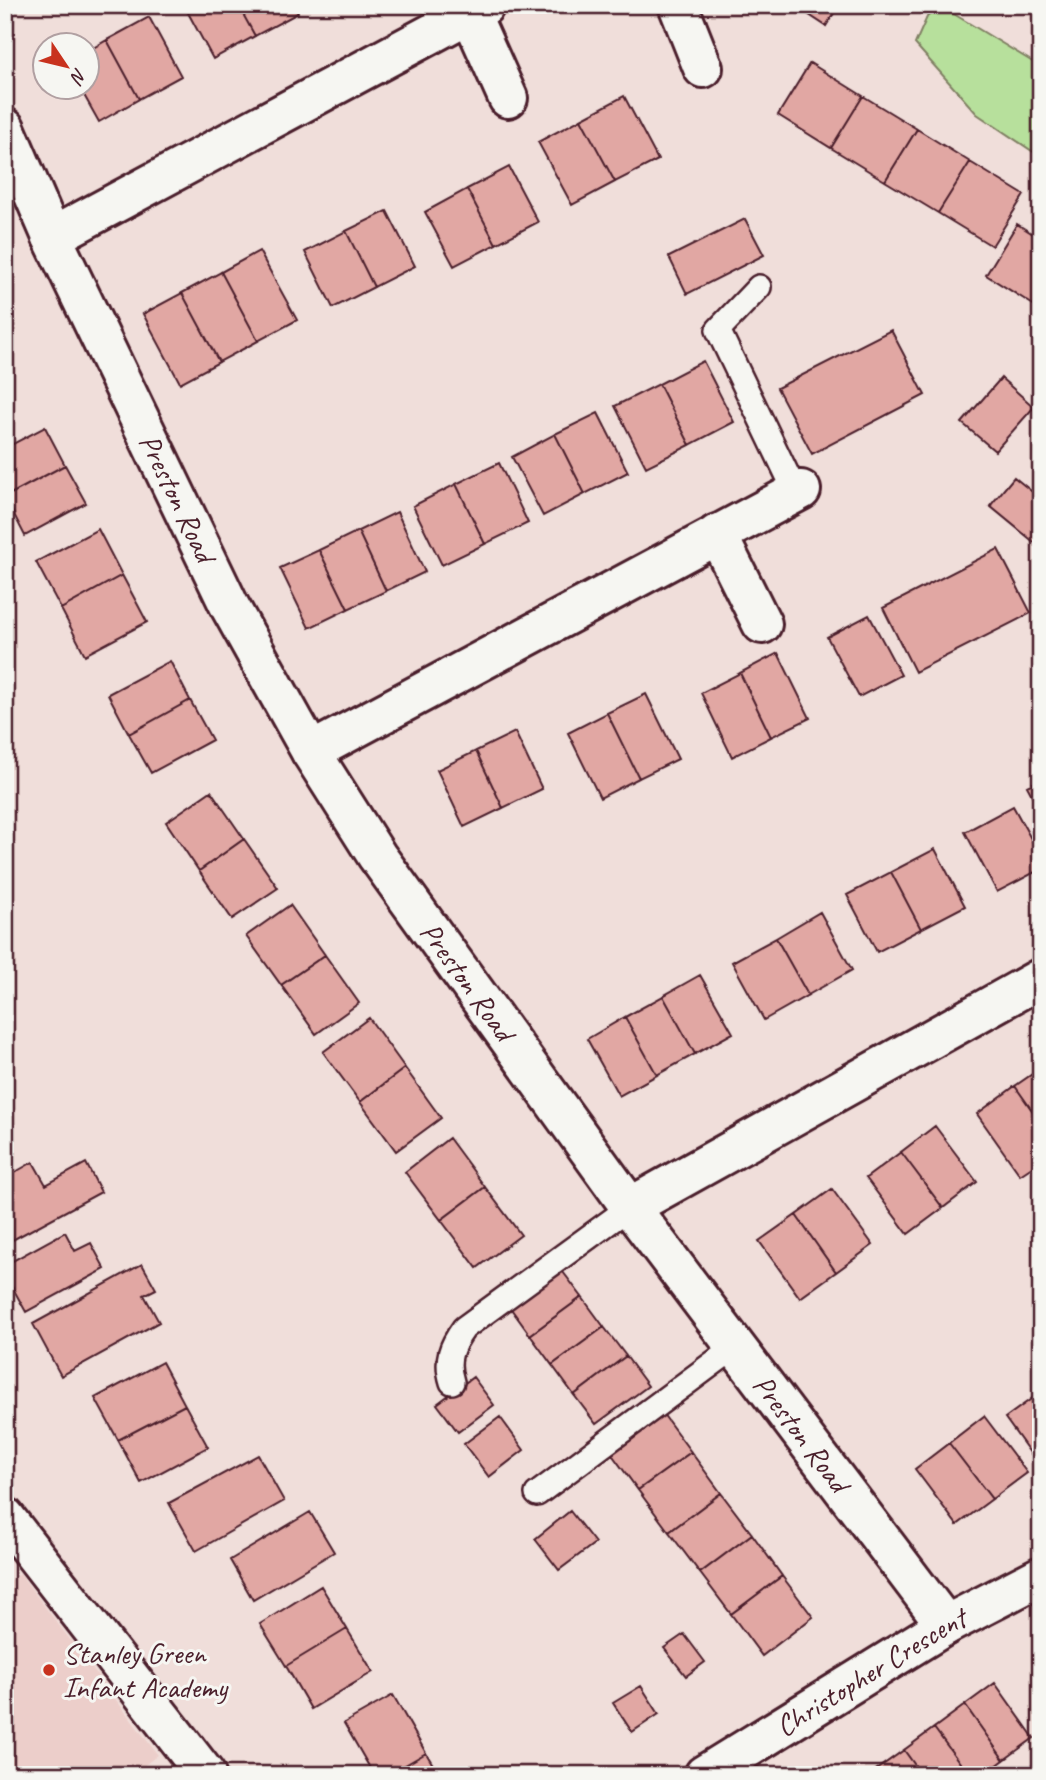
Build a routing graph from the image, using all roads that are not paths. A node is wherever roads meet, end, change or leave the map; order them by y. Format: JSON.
{"nodes":[{"id":1,"x":678,"y":5,"type":"edge"},
{"id":2,"x":477,"y":9,"type":"edge"},
{"id":3,"x":703,"y":68,"type":"dead end"},
{"id":4,"x":508,"y":99,"type":"dead end"},
{"id":5,"x":5,"y":128,"type":"edge"},
{"id":6,"x":52,"y":237,"type":"junction"},
{"id":7,"x":759,"y":287,"type":"dead end"},
{"id":8,"x":798,"y":491,"type":"joint"},
{"id":9,"x":717,"y":534,"type":"junction"},
{"id":10,"x":762,"y":624,"type":"dead end"},
{"id":11,"x":311,"y":752,"type":"junction"},
{"id":12,"x":1041,"y":978,"type":"edge"},
{"id":13,"x":629,"y":1207,"type":"junction"},
{"id":14,"x":735,"y":1348,"type":"junction"},
{"id":15,"x":452,"y":1381,"type":"dead end"},
{"id":16,"x":537,"y":1494,"type":"dead end"},
{"id":17,"x":5,"y":1517,"type":"edge"},
{"id":18,"x":1041,"y":1576,"type":"edge"},
{"id":19,"x":946,"y":1625,"type":"junction"},
{"id":20,"x":206,"y":1775,"type":"edge"},
{"id":21,"x":704,"y":1775,"type":"edge"}],
"edges":[{"from":1,"to":3,"type":"street"},
{"from":2,"to":4,"type":"street"},
{"from":2,"to":6,"type":"street"},
{"from":5,"to":6,"type":"street","name":"Preston Road"},
{"from":6,"to":11,"type":"street","name":"Preston Road"},
{"from":7,"to":8,"type":"lane"},
{"from":8,"to":9,"type":"street"},
{"from":9,"to":10,"type":"street"},
{"from":9,"to":11,"type":"street"},
{"from":11,"to":13,"type":"street","name":"Preston Road"},
{"from":12,"to":13,"type":"street"},
{"from":13,"to":14,"type":"street","name":"Preston Road"},
{"from":13,"to":15,"type":"lane"},
{"from":14,"to":16,"type":"lane"},
{"from":14,"to":19,"type":"street","name":"Preston Road"},
{"from":17,"to":20,"type":"street"},
{"from":18,"to":19,"type":"street","name":"Christopher Crescent"},
{"from":19,"to":21,"type":"street","name":"Christopher Crescent"}]}
